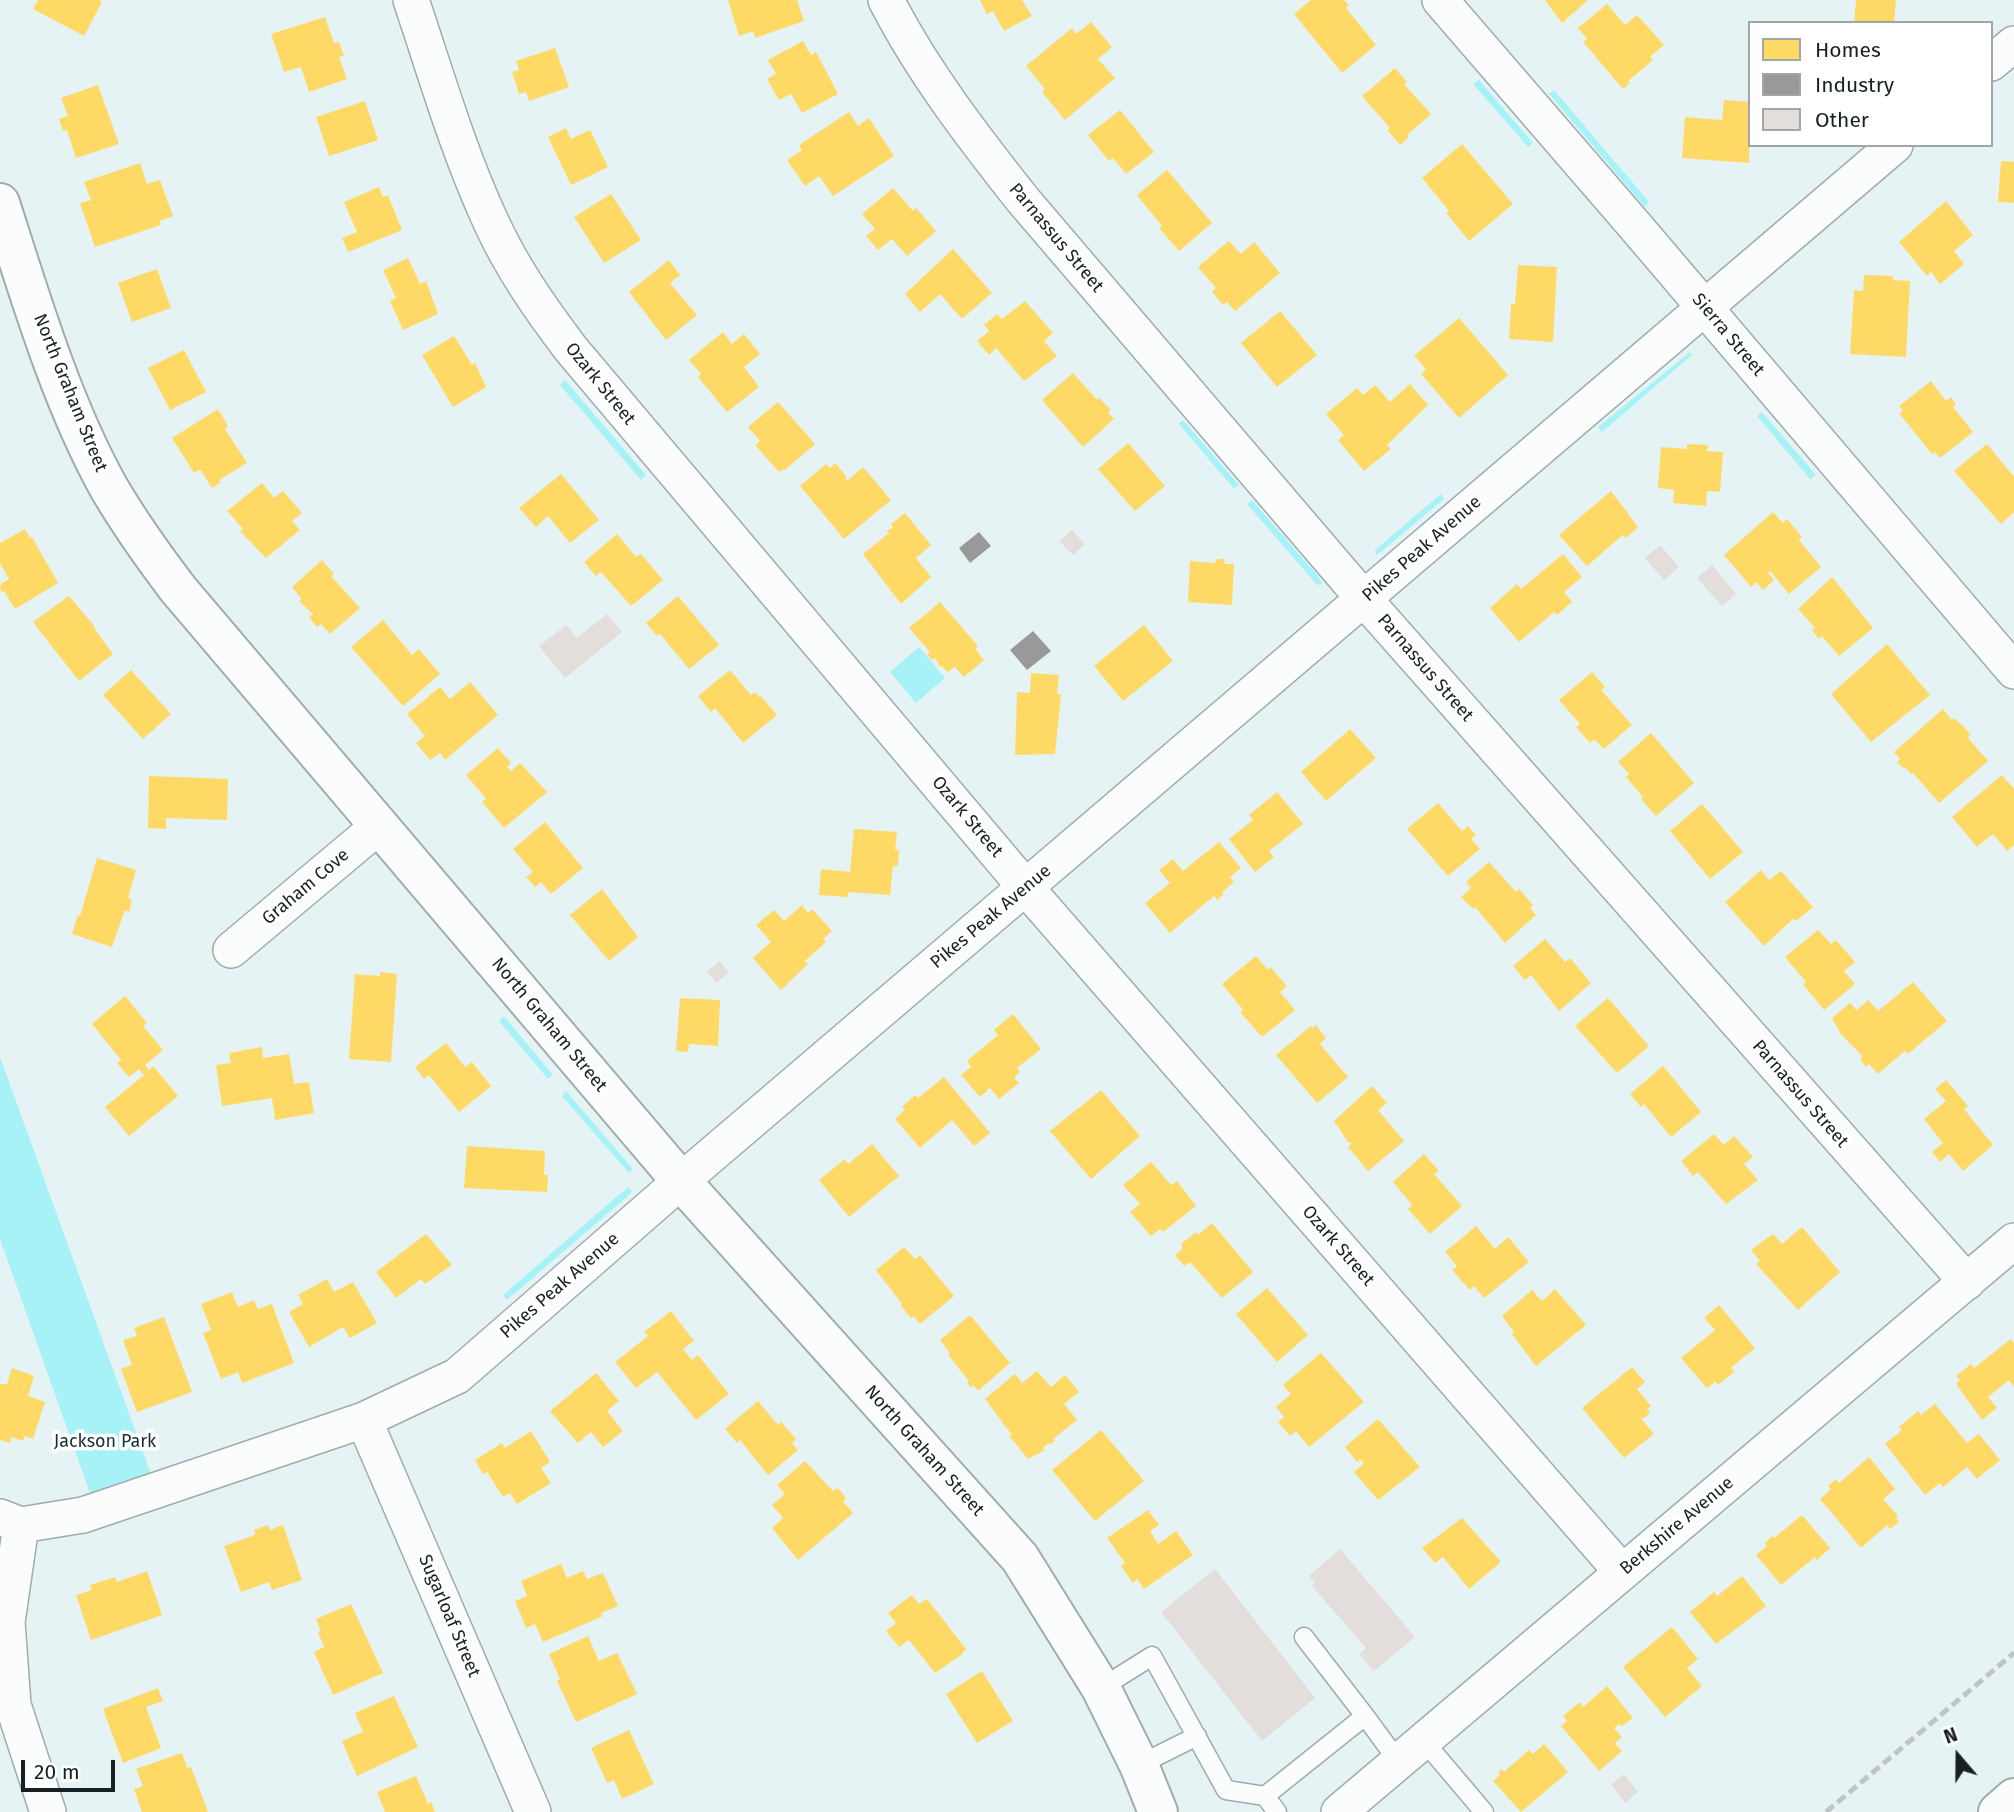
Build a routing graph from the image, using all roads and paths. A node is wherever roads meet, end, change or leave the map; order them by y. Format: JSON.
{"nodes":[{"id":1,"x":411,"y":0,"type":"edge"},
{"id":2,"x":886,"y":0,"type":"edge"},
{"id":3,"x":1440,"y":0,"type":"edge"},
{"id":4,"x":2014,"y":44,"type":"edge"},
{"id":5,"x":1993,"y":61,"type":"edge"},
{"id":6,"x":1893,"y":147,"type":"edge"},
{"id":7,"x":0,"y":203,"type":"edge"},
{"id":8,"x":1705,"y":307,"type":"junction"},
{"id":9,"x":1364,"y":599,"type":"junction"},
{"id":10,"x":2014,"y":671,"type":"edge"},
{"id":11,"x":380,"y":825,"type":"junction"},
{"id":12,"x":1026,"y":888,"type":"junction"},
{"id":13,"x":231,"y":950,"type":"dead end"},
{"id":14,"x":681,"y":1181,"type":"junction"},
{"id":15,"x":2014,"y":1241,"type":"edge"},
{"id":16,"x":1967,"y":1282,"type":"junction"},
{"id":17,"x":364,"y":1420,"type":"junction"},
{"id":18,"x":11,"y":1521,"type":"edge"},
{"id":19,"x":1622,"y":1572,"type":"junction"},
{"id":20,"x":1304,"y":1637,"type":"dead end"},
{"id":21,"x":1101,"y":1688,"type":"junction"},
{"id":22,"x":1365,"y":1716,"type":"junction"},
{"id":23,"x":1197,"y":1736,"type":"junction"},
{"id":24,"x":1410,"y":1751,"type":"junction"},
{"id":25,"x":1139,"y":1765,"type":"junction"},
{"id":26,"x":1265,"y":1796,"type":"junction"},
{"id":27,"x":2014,"y":1798,"type":"edge"},
{"id":28,"x":48,"y":1812,"type":"edge"},
{"id":29,"x":533,"y":1812,"type":"edge"},
{"id":30,"x":1158,"y":1812,"type":"edge"},
{"id":31,"x":1277,"y":1812,"type":"edge"},
{"id":32,"x":1339,"y":1812,"type":"edge"},
{"id":33,"x":1484,"y":1812,"type":"edge"},
{"id":34,"x":1998,"y":1812,"type":"edge"}],
"edges":[{"from":1,"to":12,"type":"street","name":"Ozark Street"},
{"from":2,"to":9,"type":"street","name":"Parnassus Street"},
{"from":3,"to":8,"type":"street","name":"Sierra Street"},
{"from":4,"to":5,"type":"street"},
{"from":6,"to":8,"type":"street","name":"Pikes Peak Avenue"},
{"from":7,"to":11,"type":"main road","name":"North Graham Street"},
{"from":8,"to":9,"type":"street","name":"Pikes Peak Avenue"},
{"from":8,"to":10,"type":"street","name":"Sierra Street"},
{"from":9,"to":12,"type":"street","name":"Pikes Peak Avenue"},
{"from":9,"to":16,"type":"street","name":"Parnassus Street"},
{"from":11,"to":13,"type":"street","name":"Graham Cove"},
{"from":11,"to":14,"type":"main road","name":"North Graham Street"},
{"from":12,"to":14,"type":"street","name":"Pikes Peak Avenue"},
{"from":12,"to":19,"type":"street","name":"Ozark Street"},
{"from":14,"to":17,"type":"street","name":"Pikes Peak Avenue"},
{"from":14,"to":21,"type":"main road","name":"North Graham Street"},
{"from":15,"to":16,"type":"street","name":"Berkshire Avenue"},
{"from":16,"to":19,"type":"street","name":"Berkshire Avenue"},
{"from":17,"to":18,"type":"street","name":"Pikes Peak Avenue"},
{"from":17,"to":29,"type":"street","name":"Sugarloaf Street"},
{"from":18,"to":28,"type":"street"},
{"from":19,"to":24,"type":"street","name":"Berkshire Avenue"},
{"from":20,"to":22,"type":"lane"},
{"from":21,"to":23,"type":"lane"},
{"from":21,"to":25,"type":"main road","name":"North Graham Street"},
{"from":22,"to":24,"type":"lane"},
{"from":22,"to":26,"type":"lane"},
{"from":23,"to":25,"type":"lane"},
{"from":23,"to":26,"type":"lane"},
{"from":24,"to":32,"type":"street","name":"Berkshire Avenue"},
{"from":24,"to":33,"type":"lane"},
{"from":25,"to":30,"type":"main road","name":"North Graham Street"},
{"from":26,"to":31,"type":"lane"},
{"from":27,"to":34,"type":"main road"}]}
